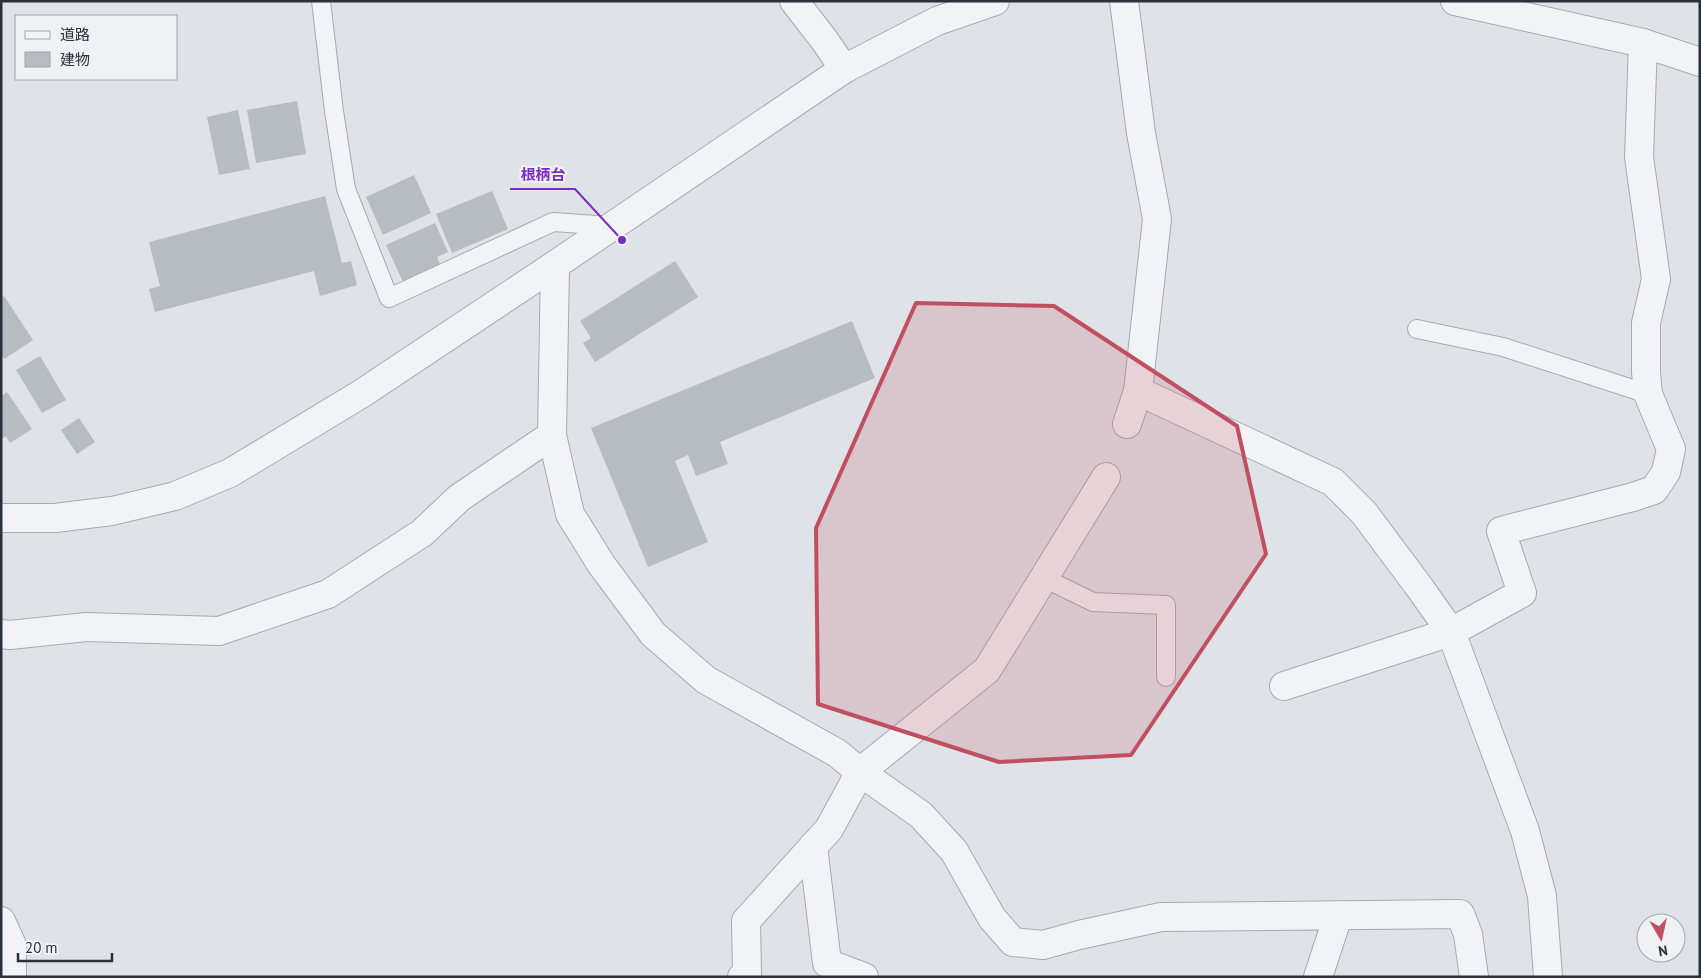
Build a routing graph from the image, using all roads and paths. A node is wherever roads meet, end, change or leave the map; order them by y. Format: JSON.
{"nodes":[{"id":1,"x":321,"y":1,"type":"edge"},
{"id":2,"x":794,"y":1,"type":"edge"},
{"id":3,"x":995,"y":1,"type":"edge"},
{"id":4,"x":1124,"y":1,"type":"edge"},
{"id":5,"x":1455,"y":1,"type":"edge"},
{"id":6,"x":1643,"y":43,"type":"junction"},
{"id":7,"x":1700,"y":62,"type":"edge"},
{"id":8,"x":844,"y":68,"type":"junction"},
{"id":9,"x":611,"y":226,"type":"junction"},
{"id":10,"x":555,"y":265,"type":"junction"},
{"id":11,"x":1417,"y":329,"type":"dead end"},
{"id":12,"x":1138,"y":391,"type":"junction"},
{"id":13,"x":1648,"y":394,"type":"junction"},
{"id":14,"x":1127,"y":424,"type":"dead end"},
{"id":15,"x":552,"y":435,"type":"junction"},
{"id":16,"x":1106,"y":477,"type":"dead end"},
{"id":17,"x":1,"y":518,"type":"edge"},
{"id":18,"x":1044,"y":578,"type":"junction"},
{"id":19,"x":1451,"y":632,"type":"junction"},
{"id":20,"x":1,"y":634,"type":"edge"},
{"id":21,"x":1166,"y":677,"type":"dead end"},
{"id":22,"x":1284,"y":686,"type":"dead end"},
{"id":23,"x":860,"y":772,"type":"junction"},
{"id":24,"x":813,"y":846,"type":"junction"},
{"id":25,"x":1338,"y":916,"type":"junction"},
{"id":26,"x":1,"y":920,"type":"edge"},
{"id":27,"x":1,"y":973,"type":"edge"},
{"id":28,"x":7,"y":977,"type":"edge"},
{"id":29,"x":12,"y":977,"type":"edge"},
{"id":30,"x":742,"y":977,"type":"edge"},
{"id":31,"x":864,"y":977,"type":"edge"},
{"id":32,"x":1318,"y":977,"type":"edge"},
{"id":33,"x":1474,"y":977,"type":"edge"},
{"id":34,"x":1548,"y":977,"type":"edge"}],
"edges":[{"from":1,"to":9,"type":"lane"},
{"from":2,"to":8,"type":"street"},
{"from":3,"to":8,"type":"street"},
{"from":4,"to":12,"type":"street"},
{"from":5,"to":6,"type":"street"},
{"from":6,"to":7,"type":"street"},
{"from":6,"to":13,"type":"street"},
{"from":8,"to":9,"type":"street"},
{"from":9,"to":10,"type":"street"},
{"from":10,"to":15,"type":"street"},
{"from":10,"to":17,"type":"street"},
{"from":11,"to":13,"type":"lane"},
{"from":12,"to":14,"type":"street"},
{"from":12,"to":19,"type":"street"},
{"from":13,"to":19,"type":"street"},
{"from":15,"to":20,"type":"street"},
{"from":15,"to":23,"type":"street"},
{"from":16,"to":18,"type":"street"},
{"from":18,"to":21,"type":"lane"},
{"from":18,"to":23,"type":"street"},
{"from":19,"to":22,"type":"street"},
{"from":19,"to":34,"type":"street"},
{"from":23,"to":24,"type":"street"},
{"from":23,"to":25,"type":"street"},
{"from":24,"to":30,"type":"street"},
{"from":24,"to":31,"type":"street"},
{"from":25,"to":32,"type":"street"},
{"from":25,"to":33,"type":"street"},
{"from":26,"to":29,"type":"street"},
{"from":27,"to":28,"type":"street"}]}
